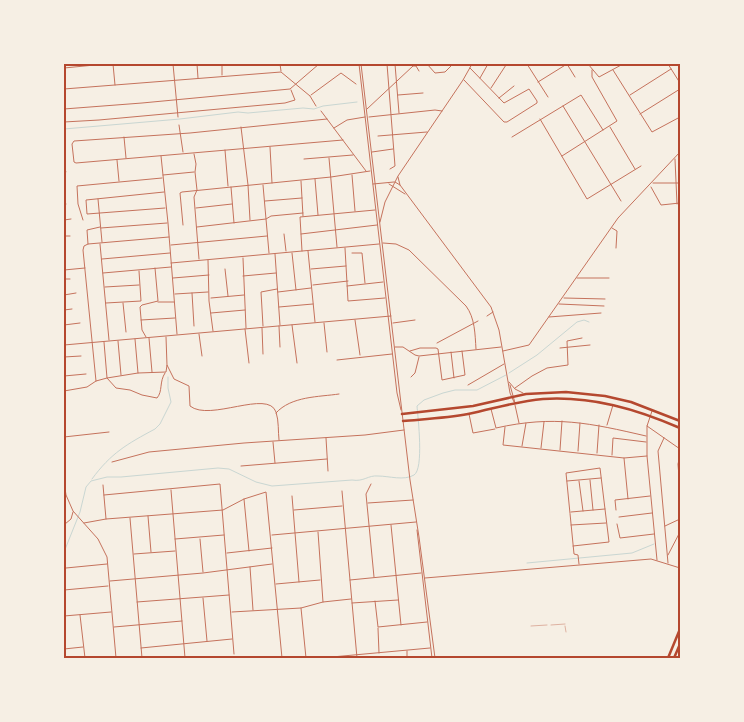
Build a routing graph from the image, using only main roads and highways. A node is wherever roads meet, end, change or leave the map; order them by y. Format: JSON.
{"nodes":[{"id":1,"x":445,"y":410,"type":"junction"},
{"id":2,"x":402,"y":414,"type":"road end"},
{"id":3,"x":446,"y":417,"type":"junction"},
{"id":4,"x":403,"y":421,"type":"road end"},
{"id":5,"x":680,"y":421,"type":"edge"},
{"id":6,"x":680,"y":428,"type":"edge"},
{"id":7,"x":680,"y":629,"type":"edge"},
{"id":8,"x":680,"y":644,"type":"edge"},
{"id":9,"x":668,"y":658,"type":"edge"},
{"id":10,"x":674,"y":658,"type":"edge"}],
"edges":[{"from":1,"to":2,"type":"main road"},
{"from":1,"to":3,"type":"main road"},
{"from":1,"to":5,"type":"main road"},
{"from":3,"to":4,"type":"main road"},
{"from":3,"to":6,"type":"main road"},
{"from":7,"to":9,"type":"main road"},
{"from":8,"to":10,"type":"main road"}]}
